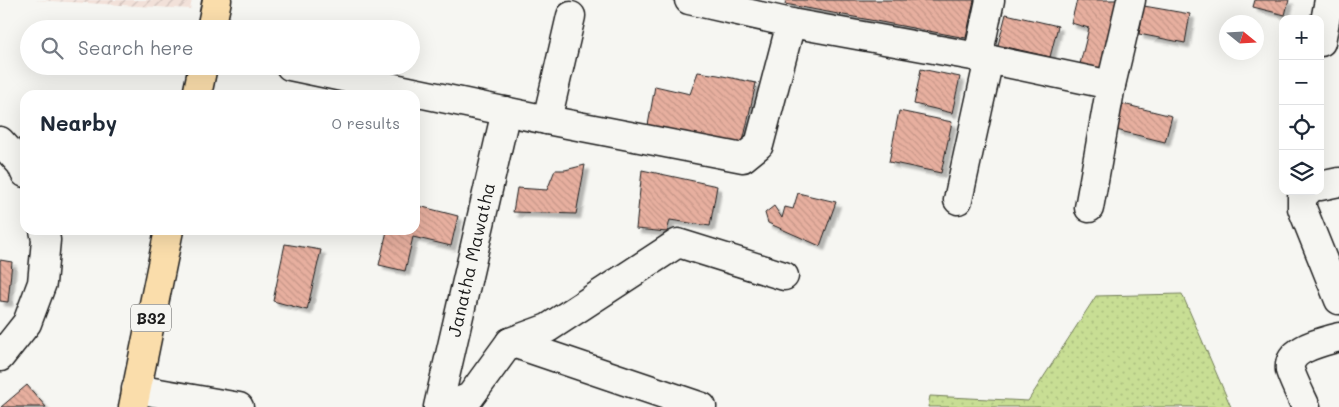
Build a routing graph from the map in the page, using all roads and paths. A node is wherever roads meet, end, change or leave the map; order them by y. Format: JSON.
{"nodes":[{"id":1,"x":217,"y":0,"type":"edge"},
{"id":2,"x":689,"y":0,"type":"edge"},
{"id":3,"x":990,"y":0,"type":"edge"},
{"id":4,"x":1131,"y":0,"type":"edge"},
{"id":5,"x":1329,"y":0,"type":"edge"},
{"id":6,"x":570,"y":16,"type":"dead end"},
{"id":7,"x":212,"y":20,"type":"edge"},
{"id":8,"x":791,"y":23,"type":"junction"},
{"id":9,"x":1324,"y":26,"type":"edge"},
{"id":10,"x":983,"y":58,"type":"junction"},
{"id":11,"x":201,"y":75,"type":"edge"},
{"id":12,"x":333,"y":75,"type":"edge"},
{"id":13,"x":1111,"y":84,"type":"junction"},
{"id":14,"x":198,"y":90,"type":"edge"},
{"id":15,"x":405,"y":90,"type":"edge"},
{"id":16,"x":420,"y":93,"type":"edge"},
{"id":17,"x":506,"y":111,"type":"junction"},
{"id":18,"x":547,"y":120,"type":"junction"},
{"id":19,"x":0,"y":141,"type":"edge"},
{"id":20,"x":20,"y":163,"type":"edge"},
{"id":21,"x":1339,"y":182,"type":"edge"},
{"id":22,"x":1324,"y":185,"type":"edge"},
{"id":23,"x":958,"y":200,"type":"dead end"},
{"id":24,"x":1305,"y":200,"type":"edge"},
{"id":25,"x":1089,"y":208,"type":"dead end"},
{"id":26,"x":45,"y":235,"type":"edge"},
{"id":27,"x":168,"y":235,"type":"edge"},
{"id":28,"x":784,"y":276,"type":"dead end"},
{"id":29,"x":1339,"y":300,"type":"edge"},
{"id":30,"x":1339,"y":338,"type":"edge"},
{"id":31,"x":510,"y":342,"type":"junction"},
{"id":32,"x":0,"y":357,"type":"edge"},
{"id":33,"x":134,"y":398,"type":"edge"},
{"id":34,"x":239,"y":407,"type":"edge"},
{"id":35,"x":438,"y":407,"type":"edge"},
{"id":36,"x":446,"y":407,"type":"edge"},
{"id":37,"x":702,"y":407,"type":"edge"},
{"id":38,"x":1306,"y":407,"type":"edge"}],
"edges":[{"from":1,"to":7,"type":"main road"},
{"from":2,"to":8,"type":"street"},
{"from":3,"to":10,"type":"street"},
{"from":4,"to":13,"type":"street"},
{"from":5,"to":9,"type":"street"},
{"from":6,"to":18,"type":"street"},
{"from":8,"to":10,"type":"street"},
{"from":8,"to":18,"type":"street"},
{"from":10,"to":13,"type":"street"},
{"from":10,"to":23,"type":"street"},
{"from":11,"to":14,"type":"main road"},
{"from":12,"to":15,"type":"street"},
{"from":13,"to":25,"type":"street"},
{"from":16,"to":17,"type":"street"},
{"from":17,"to":18,"type":"street"},
{"from":17,"to":35,"type":"street","name":"Janatha Mawatha"},
{"from":19,"to":20,"type":"street"},
{"from":21,"to":22,"type":"street"},
{"from":24,"to":29,"type":"street"},
{"from":26,"to":32,"type":"street"},
{"from":27,"to":33,"type":"main road","number":"B32"},
{"from":28,"to":31,"type":"street"},
{"from":30,"to":38,"type":"street"},
{"from":31,"to":36,"type":"street"},
{"from":31,"to":37,"type":"street"},
{"from":33,"to":34,"type":"street"}]}
